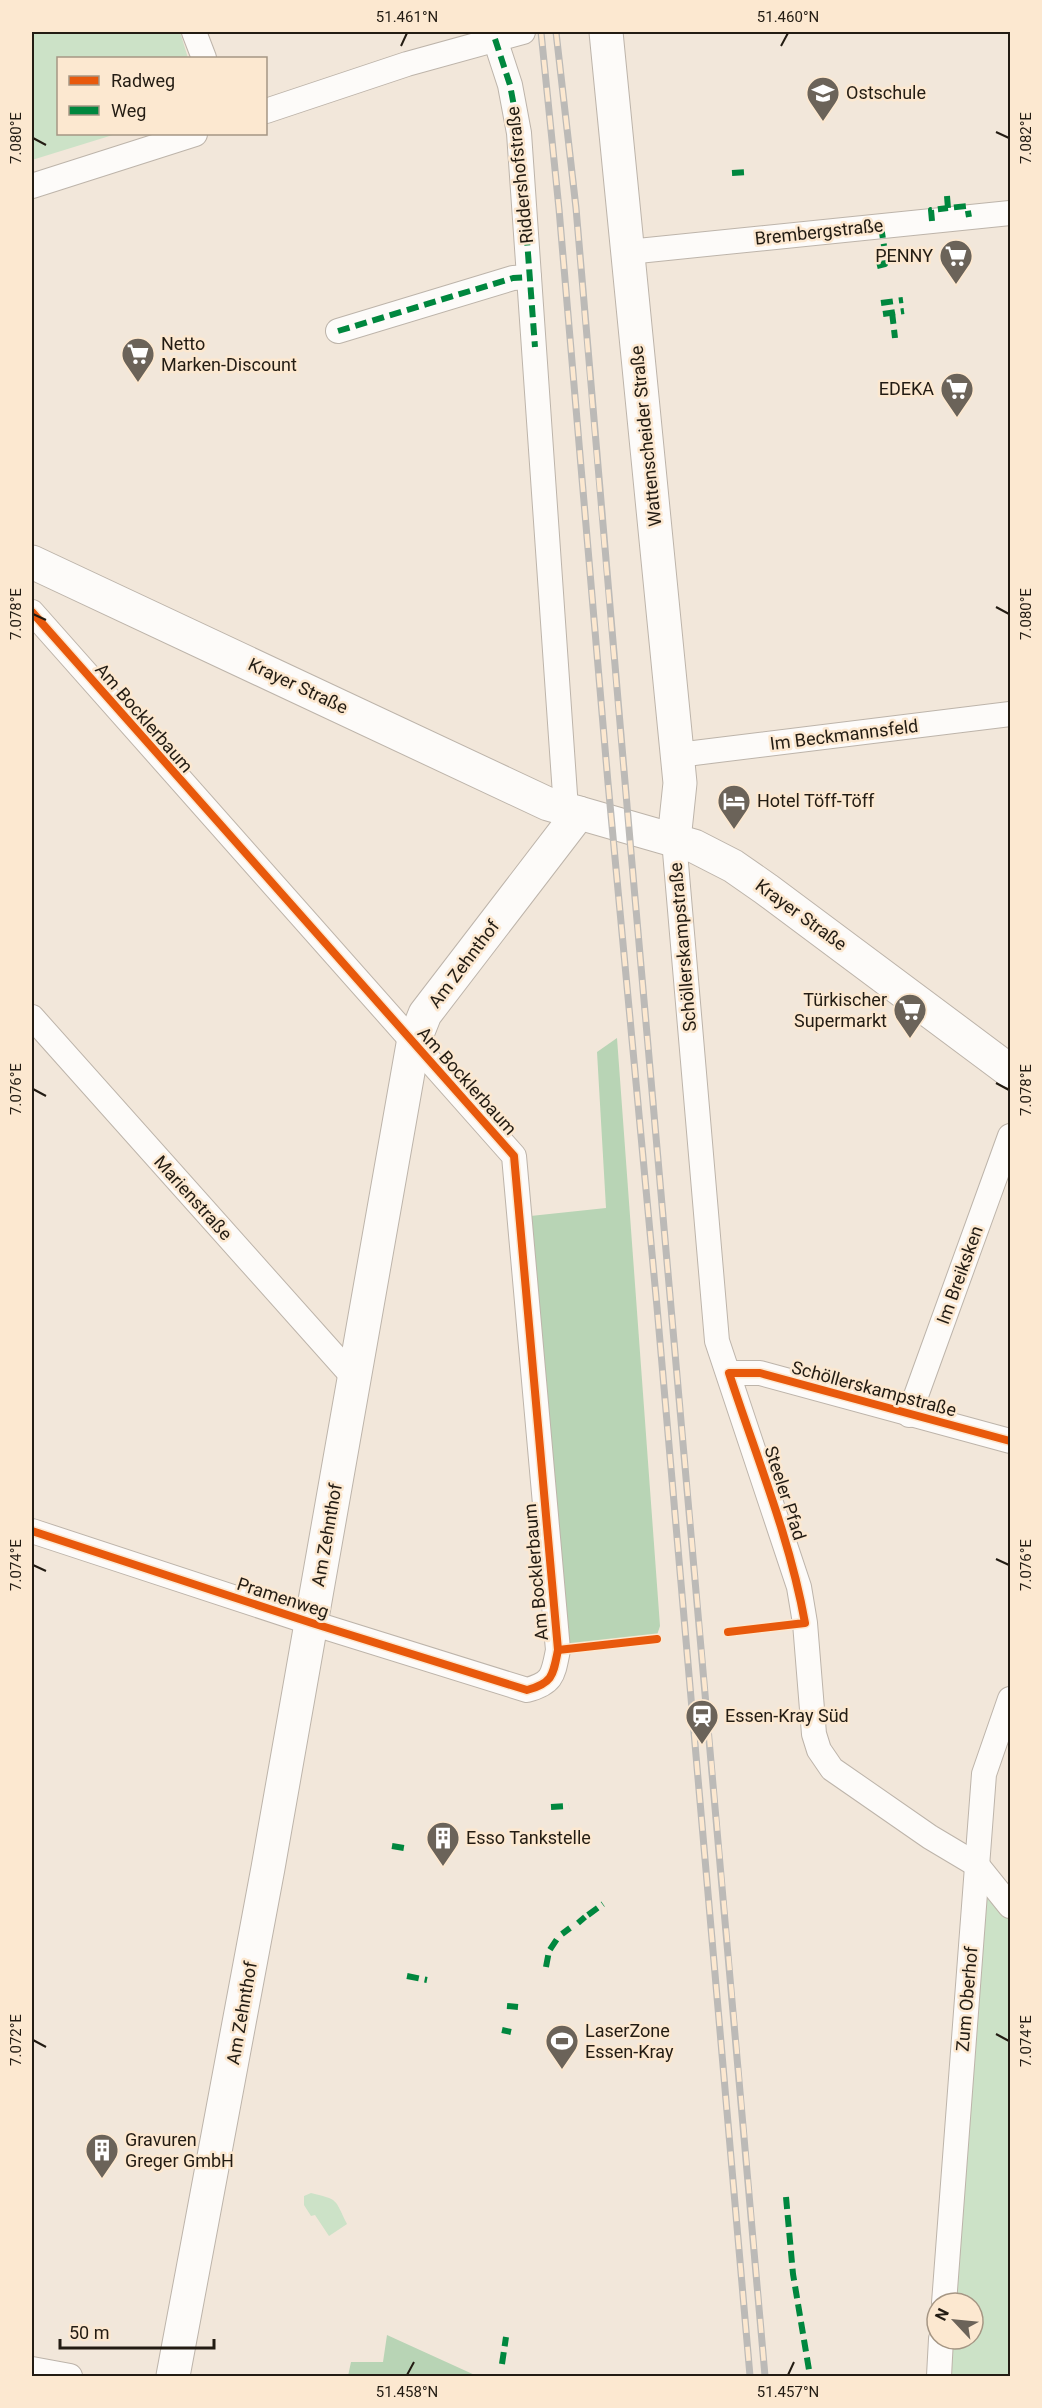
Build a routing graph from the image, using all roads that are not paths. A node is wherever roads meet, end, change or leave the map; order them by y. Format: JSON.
{"nodes":[{"id":1,"x":194,"y":32,"type":"edge"},
{"id":2,"x":523,"y":32,"type":"edge"},
{"id":3,"x":606,"y":32,"type":"edge"},
{"id":4,"x":495,"y":39,"type":"junction"},
{"id":5,"x":204,"y":57,"type":"edge"},
{"id":6,"x":267,"y":111,"type":"edge"},
{"id":7,"x":192,"y":135,"type":"edge"},
{"id":8,"x":32,"y":186,"type":"edge"},
{"id":9,"x":1011,"y":213,"type":"edge"},
{"id":10,"x":628,"y":252,"type":"junction"},
{"id":11,"x":529,"y":277,"type":"junction"},
{"id":12,"x":338,"y":331,"type":"dead end"},
{"id":13,"x":32,"y":562,"type":"edge"},
{"id":14,"x":32,"y":612,"type":"edge"},
{"id":15,"x":1011,"y":714,"type":"edge"},
{"id":16,"x":678,"y":755,"type":"junction"},
{"id":17,"x":572,"y":811,"type":"junction"},
{"id":18,"x":674,"y":840,"type":"junction"},
{"id":19,"x":32,"y":1017,"type":"edge"},
{"id":20,"x":413,"y":1044,"type":"junction"},
{"id":21,"x":1011,"y":1071,"type":"edge"},
{"id":22,"x":1011,"y":1136,"type":"edge"},
{"id":23,"x":729,"y":1373,"type":"junction"},
{"id":24,"x":355,"y":1379,"type":"junction"},
{"id":25,"x":909,"y":1415,"type":"junction"},
{"id":26,"x":1011,"y":1441,"type":"edge"},
{"id":27,"x":32,"y":1531,"type":"edge"},
{"id":28,"x":312,"y":1623,"type":"junction"},
{"id":29,"x":527,"y":1690,"type":"joint"},
{"id":30,"x":1011,"y":1699,"type":"edge"},
{"id":31,"x":977,"y":1865,"type":"junction"},
{"id":32,"x":1011,"y":1906,"type":"edge"},
{"id":33,"x":945,"y":2291,"type":"edge"},
{"id":34,"x":940,"y":2351,"type":"edge"},
{"id":35,"x":32,"y":2369,"type":"edge"},
{"id":36,"x":70,"y":2376,"type":"edge"},
{"id":37,"x":173,"y":2376,"type":"edge"},
{"id":38,"x":939,"y":2376,"type":"edge"}],
"edges":[{"from":1,"to":5,"type":"street"},
{"from":2,"to":4,"type":"street"},
{"from":3,"to":10,"type":"main road","name":"Wattenscheider Straße"},
{"from":4,"to":6,"type":"street"},
{"from":4,"to":11,"type":"street","name":"Riddershofstraße"},
{"from":7,"to":8,"type":"street"},
{"from":9,"to":10,"type":"street","name":"Brembergstraße"},
{"from":10,"to":16,"type":"main road","name":"Wattenscheider Straße"},
{"from":11,"to":12,"type":"street"},
{"from":11,"to":17,"type":"street","name":"Riddershofstraße"},
{"from":13,"to":17,"type":"main road","name":"Krayer Straße"},
{"from":14,"to":20,"type":"street","name":"Am Bocklerbaum"},
{"from":15,"to":16,"type":"street","name":"Im Beckmannsfeld"},
{"from":16,"to":18,"type":"main road","name":"Wattenscheider Straße"},
{"from":17,"to":18,"type":"main road","name":"Krayer Straße"},
{"from":17,"to":20,"type":"main road","name":"Am Zehnthof"},
{"from":18,"to":21,"type":"main road","name":"Krayer Straße"},
{"from":18,"to":23,"type":"street","name":"Schöllerskampstraße"},
{"from":19,"to":24,"type":"street","name":"Marienstraße"},
{"from":20,"to":24,"type":"main road","name":"Am Zehnthof"},
{"from":20,"to":29,"type":"street","name":"Am Bocklerbaum"},
{"from":22,"to":25,"type":"street","name":"Im Breiksken"},
{"from":23,"to":25,"type":"street","name":"Schöllerskampstraße"},
{"from":23,"to":31,"type":"street","name":"Steeler Pfad"},
{"from":24,"to":28,"type":"main road","name":"Am Zehnthof"},
{"from":25,"to":26,"type":"street","name":"Schöllerskampstraße"},
{"from":27,"to":28,"type":"street","name":"Pramenweg"},
{"from":28,"to":29,"type":"street","name":"Pramenweg"},
{"from":28,"to":37,"type":"main road","name":"Am Zehnthof"},
{"from":30,"to":31,"type":"street","name":"Zum Oberhof"},
{"from":31,"to":32,"type":"street","name":"Steeler Pfad"},
{"from":31,"to":33,"type":"street","name":"Zum Oberhof"},
{"from":34,"to":38,"type":"street"},
{"from":35,"to":36,"type":"street"}]}
